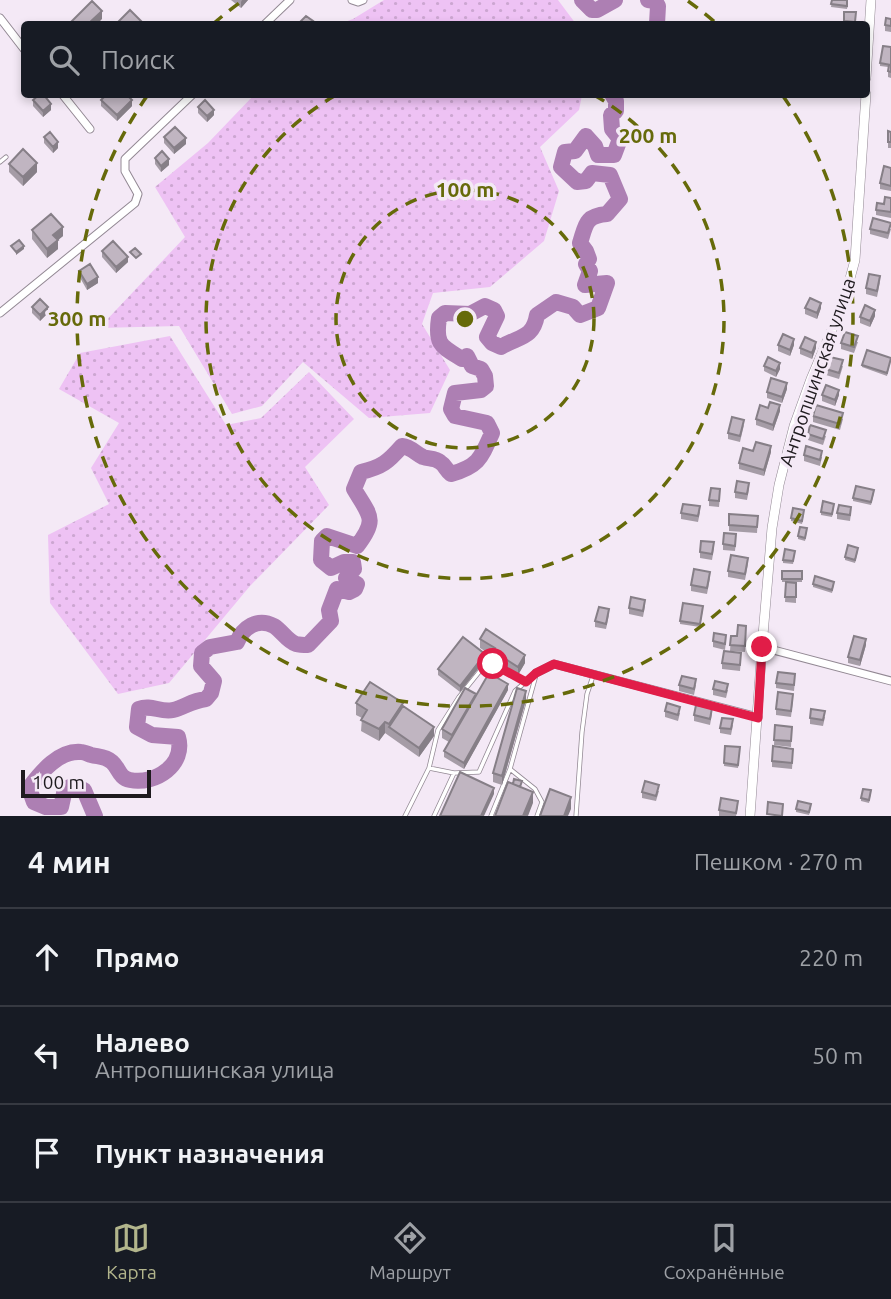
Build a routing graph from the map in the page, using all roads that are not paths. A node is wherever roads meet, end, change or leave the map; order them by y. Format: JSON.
{"nodes":[{"id":1,"x":290,"y":0,"type":"edge"},
{"id":2,"x":352,"y":0,"type":"edge"},
{"id":3,"x":363,"y":0,"type":"edge"},
{"id":4,"x":871,"y":0,"type":"edge"},
{"id":5,"x":0,"y":18,"type":"edge"},
{"id":6,"x":268,"y":21,"type":"edge"},
{"id":7,"x":870,"y":21,"type":"edge"},
{"id":8,"x":21,"y":45,"type":"edge"},
{"id":9,"x":65,"y":98,"type":"edge"},
{"id":10,"x":188,"y":98,"type":"edge"},
{"id":11,"x":866,"y":98,"type":"edge"},
{"id":12,"x":90,"y":129,"type":"dead end"},
{"id":13,"x":6,"y":157,"type":"dead end"},
{"id":14,"x":0,"y":162,"type":"edge"},
{"id":15,"x":0,"y":313,"type":"edge"},
{"id":16,"x":762,"y":647,"type":"junction"},
{"id":17,"x":536,"y":673,"type":"junction"},
{"id":18,"x":594,"y":674,"type":"junction"},
{"id":19,"x":891,"y":681,"type":"edge"},
{"id":20,"x":526,"y":682,"type":"junction"},
{"id":21,"x":758,"y":718,"type":"junction"},
{"id":22,"x":429,"y":768,"type":"junction"},
{"id":23,"x":510,"y":769,"type":"junction"},
{"id":24,"x":454,"y":773,"type":"junction"},
{"id":25,"x":405,"y":816,"type":"edge"},
{"id":26,"x":434,"y":816,"type":"edge"},
{"id":27,"x":492,"y":816,"type":"edge"},
{"id":28,"x":537,"y":816,"type":"edge"},
{"id":29,"x":576,"y":816,"type":"edge"},
{"id":30,"x":750,"y":816,"type":"edge"}],
"edges":[{"from":1,"to":6,"type":"street"},
{"from":2,"to":3,"type":"street"},
{"from":4,"to":7,"type":"street"},
{"from":5,"to":8,"type":"street"},
{"from":9,"to":12,"type":"street"},
{"from":10,"to":15,"type":"street"},
{"from":11,"to":16,"type":"street","name":"Антропшинская улица"},
{"from":13,"to":14,"type":"lane"},
{"from":16,"to":19,"type":"street"},
{"from":16,"to":21,"type":"street","name":"Антропшинская улица"},
{"from":17,"to":18,"type":"street"},
{"from":17,"to":20,"type":"lane"},
{"from":17,"to":23,"type":"lane"},
{"from":18,"to":21,"type":"street"},
{"from":18,"to":29,"type":"lane"},
{"from":20,"to":22,"type":"lane"},
{"from":20,"to":24,"type":"lane"},
{"from":21,"to":30,"type":"street","name":"Антропшинская улица"},
{"from":22,"to":24,"type":"lane"},
{"from":22,"to":25,"type":"lane"},
{"from":23,"to":27,"type":"lane"},
{"from":23,"to":28,"type":"lane"},
{"from":24,"to":26,"type":"lane"}]}
